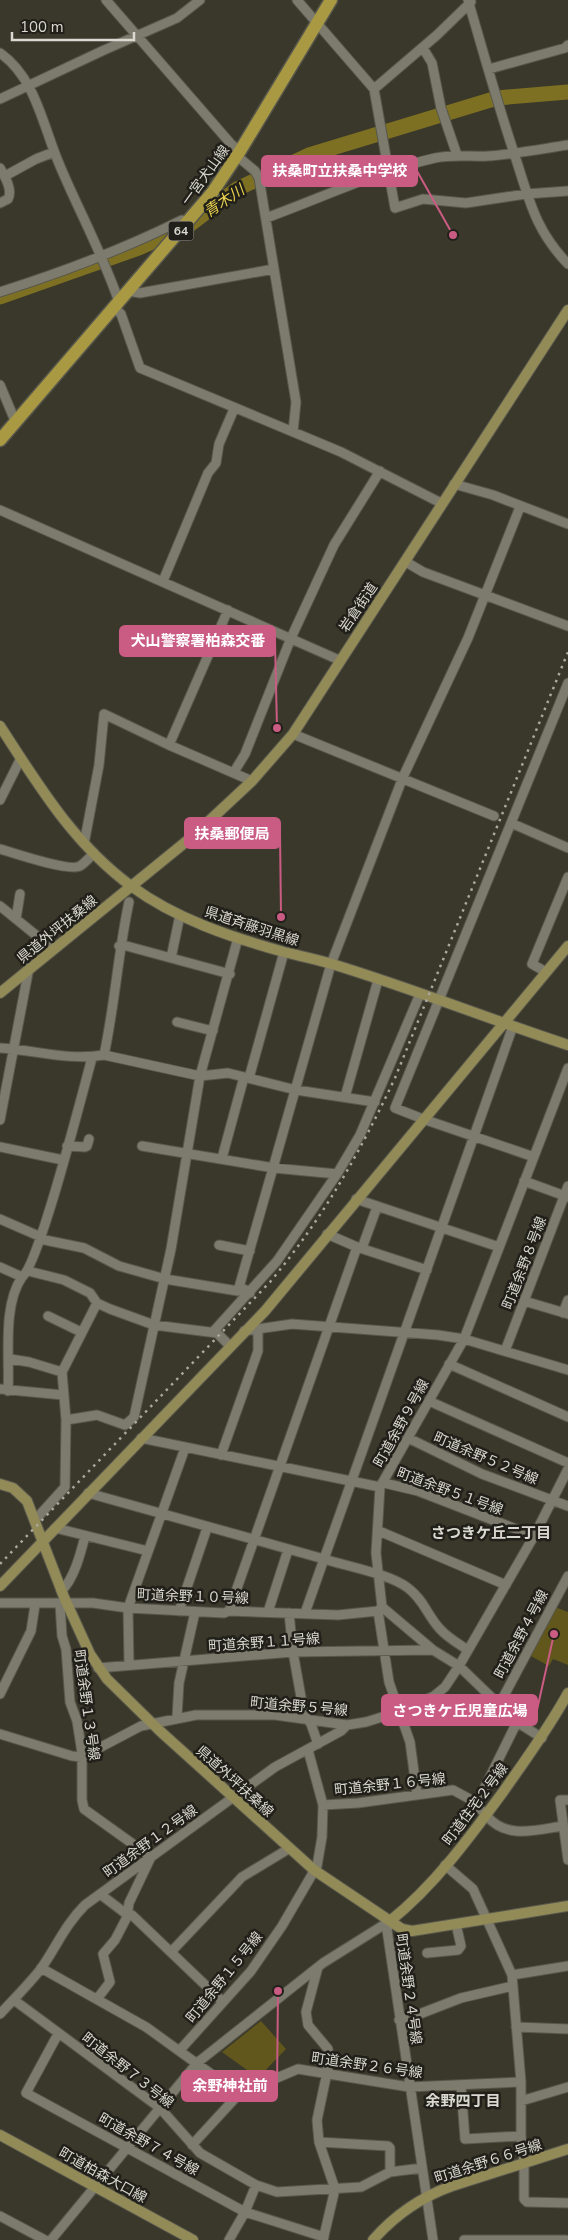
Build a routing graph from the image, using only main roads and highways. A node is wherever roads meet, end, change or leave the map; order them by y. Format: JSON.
{"nodes":[{"id":1,"x":332,"y":0,"type":"edge"},
{"id":2,"x":0,"y":440,"type":"edge"}],
"edges":[{"from":1,"to":2,"type":"main road","name":"一宮犬山線","number":"64"}]}
